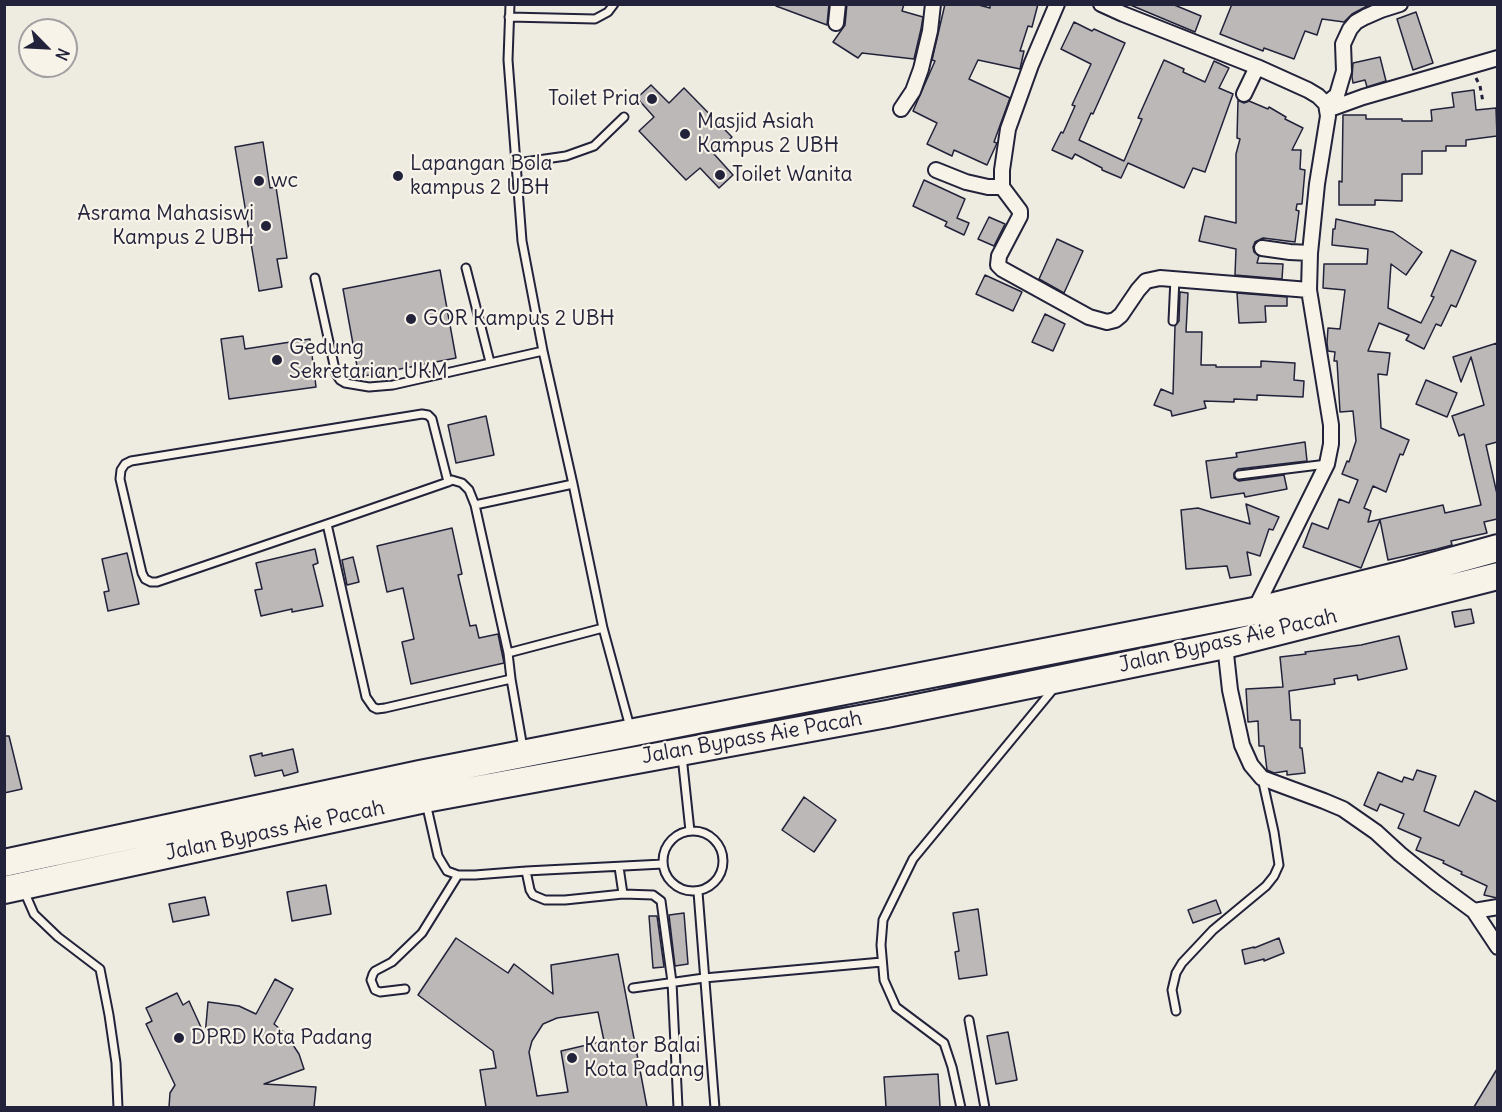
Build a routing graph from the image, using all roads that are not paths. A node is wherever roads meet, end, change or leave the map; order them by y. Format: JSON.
{"nodes":[{"id":1,"x":510,"y":4,"type":"edge"},
{"id":2,"x":614,"y":4,"type":"edge"},
{"id":3,"x":838,"y":4,"type":"edge"},
{"id":4,"x":933,"y":4,"type":"edge"},
{"id":5,"x":1057,"y":4,"type":"edge"},
{"id":6,"x":1101,"y":4,"type":"edge"},
{"id":7,"x":1400,"y":4,"type":"edge"},
{"id":8,"x":1380,"y":7,"type":"edge"},
{"id":9,"x":509,"y":17,"type":"junction"},
{"id":10,"x":836,"y":23,"type":"dead end"},
{"id":11,"x":1497,"y":58,"type":"edge"},
{"id":12,"x":1257,"y":67,"type":"junction"},
{"id":13,"x":1244,"y":94,"type":"dead end"},
{"id":14,"x":1326,"y":107,"type":"junction"},
{"id":15,"x":901,"y":109,"type":"dead end"},
{"id":16,"x":624,"y":117,"type":"dead end"},
{"id":17,"x":517,"y":163,"type":"junction"},
{"id":18,"x":936,"y":170,"type":"dead end"},
{"id":19,"x":1002,"y":187,"type":"junction"},
{"id":20,"x":1262,"y":248,"type":"dead end"},
{"id":21,"x":1310,"y":253,"type":"junction"},
{"id":22,"x":466,"y":268,"type":"dead end"},
{"id":23,"x":315,"y":278,"type":"dead end"},
{"id":24,"x":1175,"y":278,"type":"junction"},
{"id":25,"x":1309,"y":291,"type":"junction"},
{"id":26,"x":1173,"y":321,"type":"dead end"},
{"id":27,"x":543,"y":351,"type":"junction"},
{"id":28,"x":490,"y":362,"type":"junction"},
{"id":29,"x":1327,"y":464,"type":"junction"},
{"id":30,"x":1239,"y":475,"type":"dead end"},
{"id":31,"x":448,"y":482,"type":"junction"},
{"id":32,"x":573,"y":484,"type":"junction"},
{"id":33,"x":475,"y":505,"type":"junction"},
{"id":34,"x":327,"y":524,"type":"junction"},
{"id":35,"x":1497,"y":548,"type":"edge"},
{"id":36,"x":1408,"y":573,"type":"junction"},
{"id":37,"x":1497,"y":576,"type":"edge"},
{"id":38,"x":1415,"y":597,"type":"junction"},
{"id":39,"x":1254,"y":611,"type":"junction"},
{"id":40,"x":603,"y":628,"type":"junction"},
{"id":41,"x":1226,"y":645,"type":"junction"},
{"id":42,"x":1075,"y":646,"type":"junction"},
{"id":43,"x":508,"y":652,"type":"junction"},
{"id":44,"x":1072,"y":676,"type":"junction"},
{"id":45,"x":511,"y":679,"type":"junction"},
{"id":46,"x":631,"y":733,"type":"junction"},
{"id":47,"x":681,"y":750,"type":"junction"},
{"id":48,"x":524,"y":754,"type":"junction"},
{"id":49,"x":1262,"y":778,"type":"junction"},
{"id":50,"x":422,"y":786,"type":"junction"},
{"id":51,"x":690,"y":831,"type":"junction"},
{"id":52,"x":663,"y":864,"type":"junction"},
{"id":53,"x":619,"y":867,"type":"junction"},
{"id":54,"x":525,"y":871,"type":"junction"},
{"id":55,"x":14,"y":874,"type":"edge"},
{"id":56,"x":458,"y":875,"type":"junction"},
{"id":57,"x":698,"y":892,"type":"junction"},
{"id":58,"x":623,"y":894,"type":"junction"},
{"id":59,"x":1497,"y":907,"type":"edge"},
{"id":60,"x":1474,"y":911,"type":"junction"},
{"id":61,"x":1495,"y":940,"type":"edge"},
{"id":62,"x":882,"y":962,"type":"junction"},
{"id":63,"x":704,"y":978,"type":"junction"},
{"id":64,"x":672,"y":982,"type":"junction"},
{"id":65,"x":405,"y":988,"type":"dead end"},
{"id":66,"x":633,"y":988,"type":"dead end"},
{"id":67,"x":1176,"y":1011,"type":"dead end"},
{"id":68,"x":969,"y":1020,"type":"dead end"},
{"id":69,"x":118,"y":1107,"type":"edge"},
{"id":70,"x":678,"y":1107,"type":"edge"},
{"id":71,"x":715,"y":1107,"type":"edge"},
{"id":72,"x":961,"y":1107,"type":"edge"},
{"id":73,"x":985,"y":1107,"type":"edge"}],
"edges":[{"from":1,"to":9,"type":"lane"},
{"from":2,"to":9,"type":"lane"},
{"from":3,"to":10,"type":"street"},
{"from":4,"to":15,"type":"street"},
{"from":5,"to":19,"type":"street"},
{"from":6,"to":12,"type":"street"},
{"from":7,"to":8,"type":"street"},
{"from":8,"to":14,"type":"street"},
{"from":9,"to":17,"type":"lane"},
{"from":11,"to":14,"type":"street"},
{"from":12,"to":13,"type":"street"},
{"from":12,"to":14,"type":"street"},
{"from":14,"to":21,"type":"street"},
{"from":16,"to":17,"type":"lane"},
{"from":17,"to":27,"type":"lane"},
{"from":18,"to":19,"type":"street"},
{"from":19,"to":24,"type":"street"},
{"from":20,"to":21,"type":"street"},
{"from":21,"to":25,"type":"street"},
{"from":22,"to":28,"type":"lane"},
{"from":23,"to":28,"type":"lane"},
{"from":24,"to":25,"type":"street"},
{"from":24,"to":26,"type":"lane"},
{"from":25,"to":29,"type":"street"},
{"from":27,"to":28,"type":"lane"},
{"from":27,"to":32,"type":"lane"},
{"from":29,"to":30,"type":"lane"},
{"from":29,"to":39,"type":"street"},
{"from":31,"to":33,"type":"lane"},
{"from":31,"to":34,"type":"lane"},
{"from":31,"to":34,"type":"lane"},
{"from":32,"to":33,"type":"lane"},
{"from":32,"to":40,"type":"lane"},
{"from":33,"to":43,"type":"lane"},
{"from":34,"to":45,"type":"lane"},
{"from":35,"to":36,"type":"highway"},
{"from":36,"to":38,"type":"highway"},
{"from":36,"to":39,"type":"highway"},
{"from":37,"to":38,"type":"highway","name":"Jalan Bypass Aie Pacah"},
{"from":38,"to":41,"type":"highway","name":"Jalan Bypass Aie Pacah"},
{"from":39,"to":42,"type":"highway"},
{"from":40,"to":43,"type":"lane"},
{"from":40,"to":46,"type":"lane"},
{"from":41,"to":44,"type":"highway","name":"Jalan Bypass Aie Pacah"},
{"from":41,"to":49,"type":"street"},
{"from":42,"to":44,"type":"highway"},
{"from":42,"to":46,"type":"highway"},
{"from":43,"to":45,"type":"lane"},
{"from":44,"to":47,"type":"highway","name":"Jalan Bypass Aie Pacah"},
{"from":44,"to":62,"type":"lane"},
{"from":45,"to":48,"type":"lane"},
{"from":46,"to":48,"type":"highway"},
{"from":47,"to":50,"type":"highway","name":"Jalan Bypass Aie Pacah"},
{"from":47,"to":51,"type":"lane"},
{"from":48,"to":50,"type":"highway"},
{"from":49,"to":60,"type":"street"},
{"from":49,"to":67,"type":"lane"},
{"from":50,"to":55,"type":"highway"},
{"from":50,"to":56,"type":"lane"},
{"from":51,"to":52,"type":"lane"},
{"from":51,"to":57,"type":"lane"},
{"from":52,"to":53,"type":"lane"},
{"from":52,"to":57,"type":"lane"},
{"from":53,"to":54,"type":"lane"},
{"from":53,"to":58,"type":"lane"},
{"from":54,"to":56,"type":"lane"},
{"from":54,"to":58,"type":"lane"},
{"from":55,"to":69,"type":"lane"},
{"from":56,"to":65,"type":"lane"},
{"from":57,"to":63,"type":"lane"},
{"from":58,"to":64,"type":"lane"},
{"from":59,"to":60,"type":"street"},
{"from":60,"to":61,"type":"street"},
{"from":62,"to":63,"type":"lane"},
{"from":62,"to":72,"type":"lane"},
{"from":63,"to":64,"type":"lane"},
{"from":63,"to":71,"type":"lane"},
{"from":64,"to":66,"type":"lane"},
{"from":64,"to":70,"type":"lane"},
{"from":68,"to":73,"type":"lane"}]}
